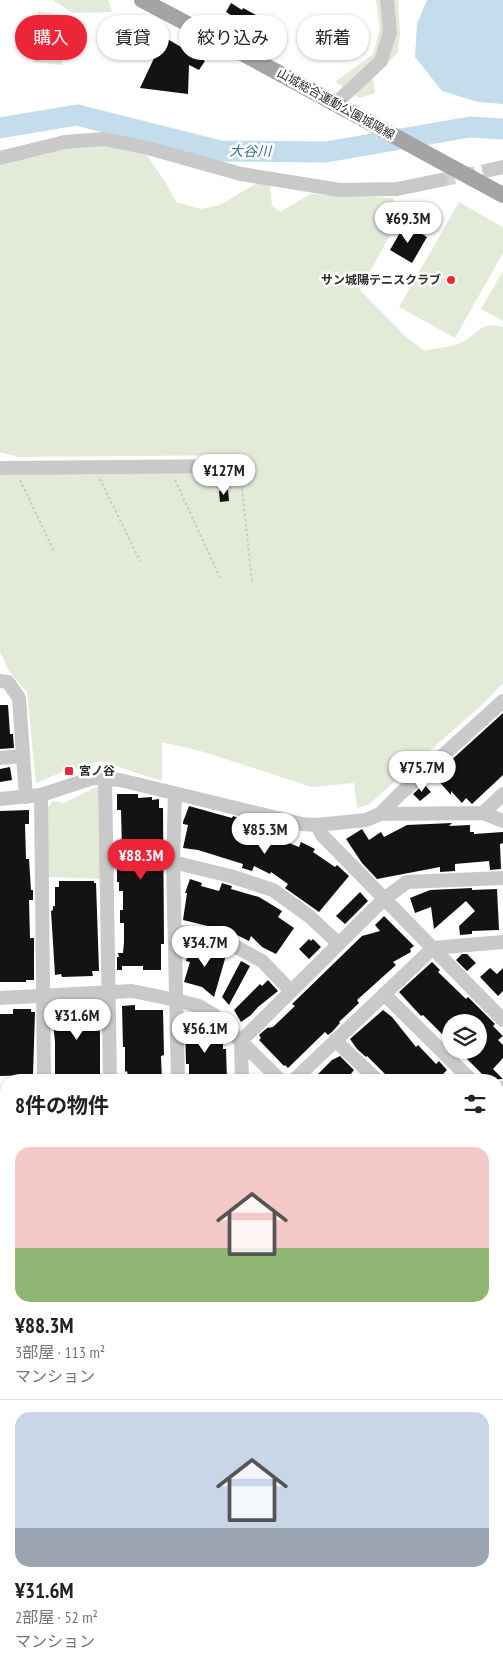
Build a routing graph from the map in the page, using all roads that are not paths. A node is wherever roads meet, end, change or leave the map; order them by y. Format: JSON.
{"nodes":[{"id":1,"x":142,"y":0,"type":"edge"},
{"id":2,"x":387,"y":0,"type":"edge"},
{"id":3,"x":335,"y":104,"type":"junction"},
{"id":4,"x":0,"y":158,"type":"edge"},
{"id":5,"x":441,"y":180,"type":"tunnel mouth"},
{"id":6,"x":503,"y":195,"type":"edge"},
{"id":7,"x":239,"y":466,"type":"road end"},
{"id":8,"x":0,"y":468,"type":"edge"},
{"id":9,"x":0,"y":681,"type":"edge"},
{"id":10,"x":503,"y":701,"type":"edge"},
{"id":11,"x":22,"y":756,"type":"junction"},
{"id":12,"x":0,"y":758,"type":"edge"},
{"id":13,"x":105,"y":778,"type":"junction"},
{"id":14,"x":175,"y":794,"type":"junction"},
{"id":15,"x":503,"y":794,"type":"edge"},
{"id":16,"x":41,"y":795,"type":"junction"},
{"id":17,"x":26,"y":797,"type":"junction"},
{"id":18,"x":0,"y":799,"type":"edge"},
{"id":19,"x":483,"y":813,"type":"junction"},
{"id":20,"x":380,"y":814,"type":"junction"},
{"id":21,"x":503,"y":821,"type":"edge"},
{"id":22,"x":317,"y":826,"type":"junction"},
{"id":23,"x":173,"y":862,"type":"junction"},
{"id":24,"x":503,"y":878,"type":"edge"},
{"id":25,"x":384,"y":899,"type":"junction"},
{"id":26,"x":175,"y":931,"type":"junction"},
{"id":27,"x":503,"y":942,"type":"edge"},
{"id":28,"x":339,"y":944,"type":"junction"},
{"id":29,"x":433,"y":948,"type":"junction"},
{"id":30,"x":291,"y":991,"type":"junction"},
{"id":31,"x":109,"y":992,"type":"junction"},
{"id":32,"x":384,"y":994,"type":"junction"},
{"id":33,"x":43,"y":996,"type":"junction"},
{"id":34,"x":0,"y":998,"type":"edge"},
{"id":35,"x":176,"y":1000,"type":"junction"},
{"id":36,"x":503,"y":1020,"type":"edge"},
{"id":37,"x":335,"y":1040,"type":"junction"},
{"id":38,"x":241,"y":1041,"type":"junction"},
{"id":39,"x":44,"y":1074,"type":"edge"},
{"id":40,"x":110,"y":1074,"type":"edge"},
{"id":41,"x":178,"y":1074,"type":"edge"},
{"id":42,"x":242,"y":1074,"type":"edge"},
{"id":43,"x":274,"y":1074,"type":"edge"},
{"id":44,"x":300,"y":1074,"type":"edge"},
{"id":45,"x":371,"y":1074,"type":"edge"},
{"id":46,"x":465,"y":1074,"type":"edge"}],
"edges":[{"from":1,"to":3,"type":"main road","name":"山城総合運動公園城陽線"},
{"from":2,"to":3,"type":"street"},
{"from":3,"to":6,"type":"main road","name":"山城総合運動公園城陽線"},
{"from":4,"to":5,"type":"street"},
{"from":7,"to":8,"type":"street"},
{"from":9,"to":11,"type":"street"},
{"from":10,"to":20,"type":"street"},
{"from":11,"to":12,"type":"street"},
{"from":11,"to":17,"type":"street"},
{"from":13,"to":14,"type":"street"},
{"from":13,"to":16,"type":"street"},
{"from":13,"to":31,"type":"street"},
{"from":14,"to":22,"type":"street"},
{"from":14,"to":23,"type":"street"},
{"from":15,"to":19,"type":"street"},
{"from":16,"to":17,"type":"street"},
{"from":16,"to":33,"type":"street"},
{"from":17,"to":18,"type":"street"},
{"from":19,"to":20,"type":"street"},
{"from":19,"to":21,"type":"street"},
{"from":20,"to":22,"type":"street"},
{"from":22,"to":25,"type":"street"},
{"from":23,"to":26,"type":"street"},
{"from":23,"to":28,"type":"street"},
{"from":24,"to":25,"type":"street"},
{"from":25,"to":28,"type":"street"},
{"from":25,"to":29,"type":"street"},
{"from":26,"to":30,"type":"street"},
{"from":26,"to":35,"type":"street"},
{"from":27,"to":29,"type":"street"},
{"from":28,"to":30,"type":"street"},
{"from":29,"to":32,"type":"street"},
{"from":29,"to":36,"type":"street"},
{"from":30,"to":38,"type":"street"},
{"from":31,"to":33,"type":"street"},
{"from":31,"to":35,"type":"street"},
{"from":31,"to":40,"type":"street"},
{"from":32,"to":37,"type":"street"},
{"from":32,"to":46,"type":"street"},
{"from":33,"to":34,"type":"street"},
{"from":33,"to":39,"type":"street"},
{"from":35,"to":38,"type":"street"},
{"from":35,"to":41,"type":"street"},
{"from":37,"to":44,"type":"street"},
{"from":37,"to":45,"type":"street"},
{"from":38,"to":42,"type":"street"},
{"from":38,"to":43,"type":"street"}]}
